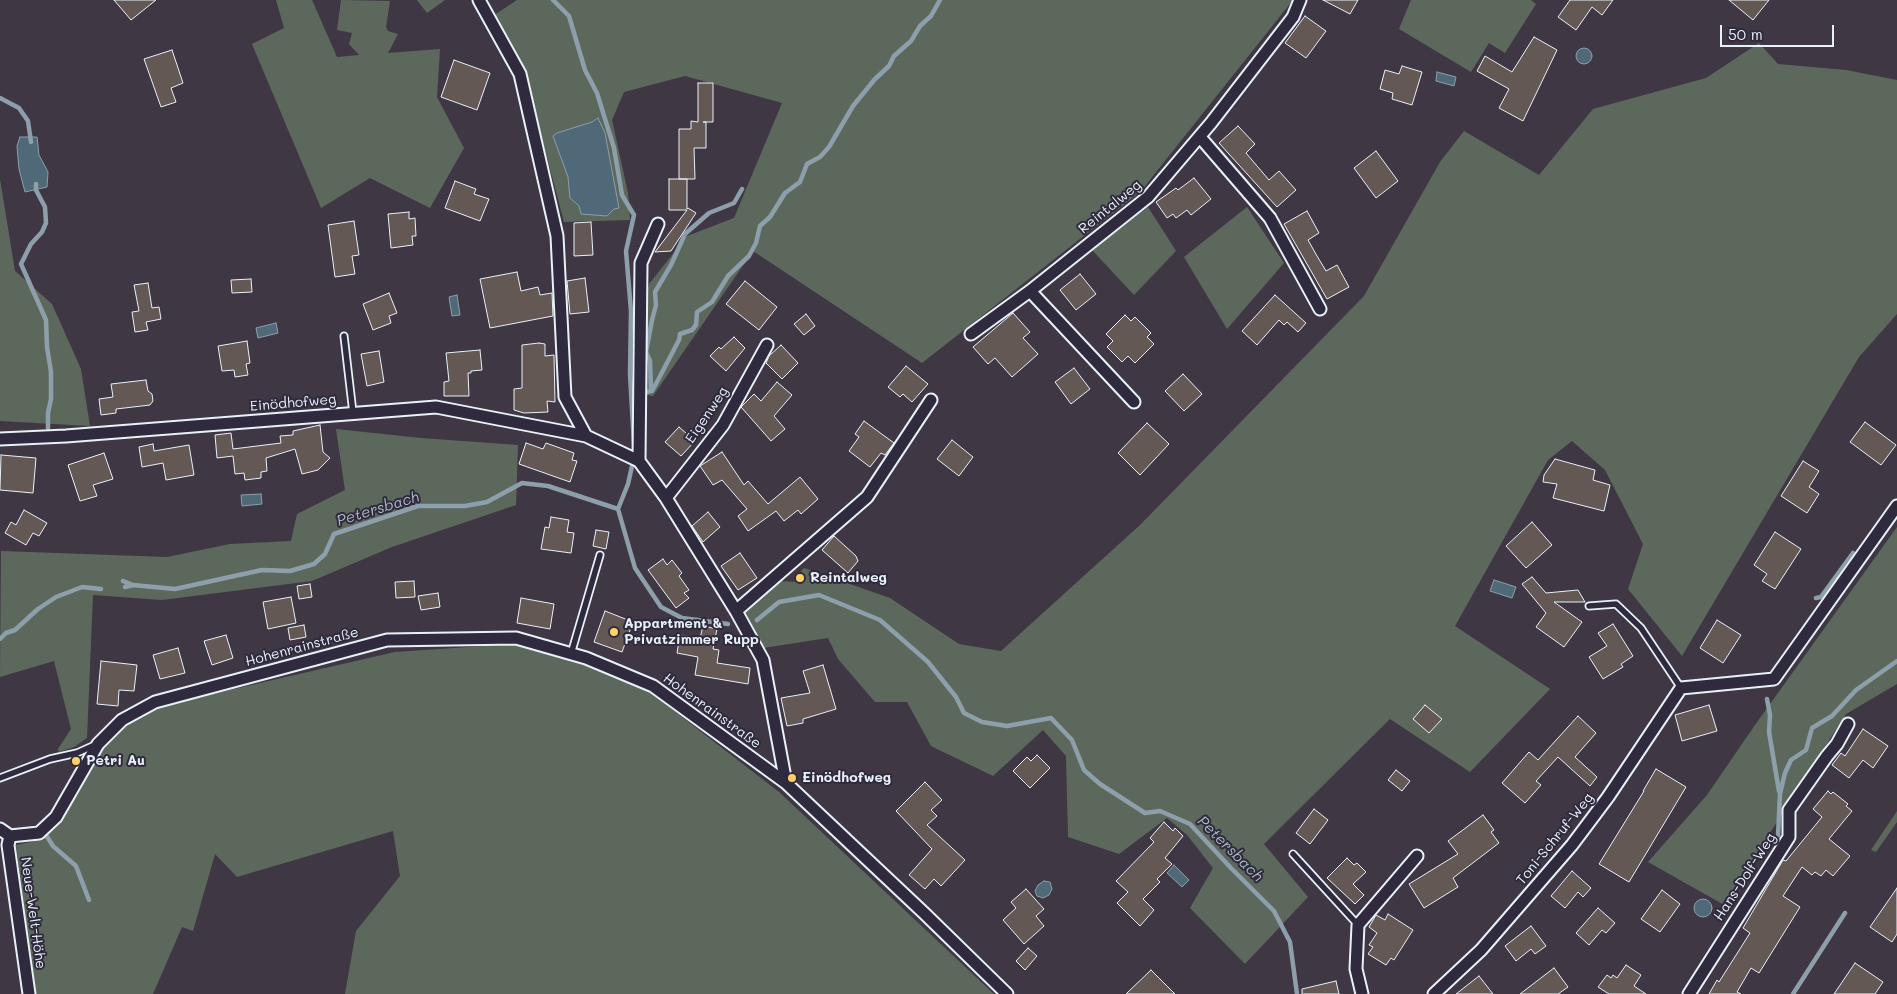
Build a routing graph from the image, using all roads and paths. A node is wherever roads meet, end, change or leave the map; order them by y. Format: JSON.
{"nodes":[{"id":1,"x":478,"y":0,"type":"edge"},
{"id":2,"x":1300,"y":0,"type":"edge"},
{"id":3,"x":1200,"y":136,"type":"junction"},
{"id":4,"x":658,"y":224,"type":"dead end"},
{"id":5,"x":1030,"y":291,"type":"junction"},
{"id":6,"x":1320,"y":308,"type":"dead end"},
{"id":7,"x":971,"y":334,"type":"dead end"},
{"id":8,"x":344,"y":336,"type":"dead end"},
{"id":9,"x":768,"y":345,"type":"dead end"},
{"id":10,"x":931,"y":400,"type":"dead end"},
{"id":11,"x":1134,"y":402,"type":"dead end"},
{"id":12,"x":352,"y":413,"type":"junction"},
{"id":13,"x":586,"y":436,"type":"junction"},
{"id":14,"x":0,"y":438,"type":"edge"},
{"id":15,"x":639,"y":461,"type":"junction"},
{"id":16,"x":666,"y":498,"type":"junction"},
{"id":17,"x":1897,"y":506,"type":"edge"},
{"id":18,"x":600,"y":555,"type":"dead end"},
{"id":19,"x":1589,"y":606,"type":"dead end"},
{"id":20,"x":736,"y":611,"type":"junction"},
{"id":21,"x":571,"y":654,"type":"junction"},
{"id":22,"x":1681,"y":688,"type":"junction"},
{"id":23,"x":1848,"y":724,"type":"dead end"},
{"id":24,"x":98,"y":744,"type":"junction"},
{"id":25,"x":0,"y":778,"type":"edge"},
{"id":26,"x":786,"y":783,"type":"junction"},
{"id":27,"x":0,"y":829,"type":"edge"},
{"id":28,"x":10,"y":836,"type":"junction"},
{"id":29,"x":1293,"y":854,"type":"dead end"},
{"id":30,"x":1417,"y":856,"type":"dead end"},
{"id":31,"x":1358,"y":925,"type":"junction"},
{"id":32,"x":29,"y":994,"type":"edge"},
{"id":33,"x":1007,"y":994,"type":"edge"},
{"id":34,"x":1362,"y":994,"type":"edge"},
{"id":35,"x":1434,"y":994,"type":"edge"},
{"id":36,"x":1689,"y":994,"type":"edge"}],
"edges":[{"from":1,"to":13,"type":"street"},
{"from":2,"to":3,"type":"street","name":"Reintalweg"},
{"from":3,"to":5,"type":"street","name":"Reintalweg"},
{"from":3,"to":6,"type":"street"},
{"from":4,"to":15,"type":"street"},
{"from":5,"to":7,"type":"street","name":"Reintalweg"},
{"from":5,"to":11,"type":"street"},
{"from":8,"to":12,"type":"lane"},
{"from":9,"to":16,"type":"street","name":"Eigenweg"},
{"from":10,"to":20,"type":"street"},
{"from":12,"to":13,"type":"street","name":"Einödhofweg"},
{"from":12,"to":14,"type":"street","name":"Einödhofweg"},
{"from":13,"to":15,"type":"street","name":"Einödhofweg"},
{"from":15,"to":16,"type":"street","name":"Einödhofweg"},
{"from":16,"to":20,"type":"street","name":"Einödhofweg"},
{"from":17,"to":22,"type":"street"},
{"from":18,"to":21,"type":"lane"},
{"from":19,"to":22,"type":"lane"},
{"from":20,"to":26,"type":"street","name":"Einödhofweg"},
{"from":21,"to":24,"type":"street","name":"Hohenrainstraße"},
{"from":21,"to":26,"type":"street","name":"Hohenrainstraße"},
{"from":22,"to":35,"type":"street","name":"Toni-Schruf-Weg"},
{"from":23,"to":36,"type":"street","name":"Hans-Dolf-Weg"},
{"from":24,"to":25,"type":"lane","name":"Hohenrainstraße"},
{"from":24,"to":28,"type":"street","name":"Hohenrainstraße"},
{"from":26,"to":33,"type":"street","name":"Hohenrainstraße"},
{"from":27,"to":28,"type":"street"},
{"from":28,"to":32,"type":"street","name":"Neue-Welt-Höhe"},
{"from":29,"to":31,"type":"lane"},
{"from":30,"to":31,"type":"street"},
{"from":31,"to":34,"type":"street"}]}
